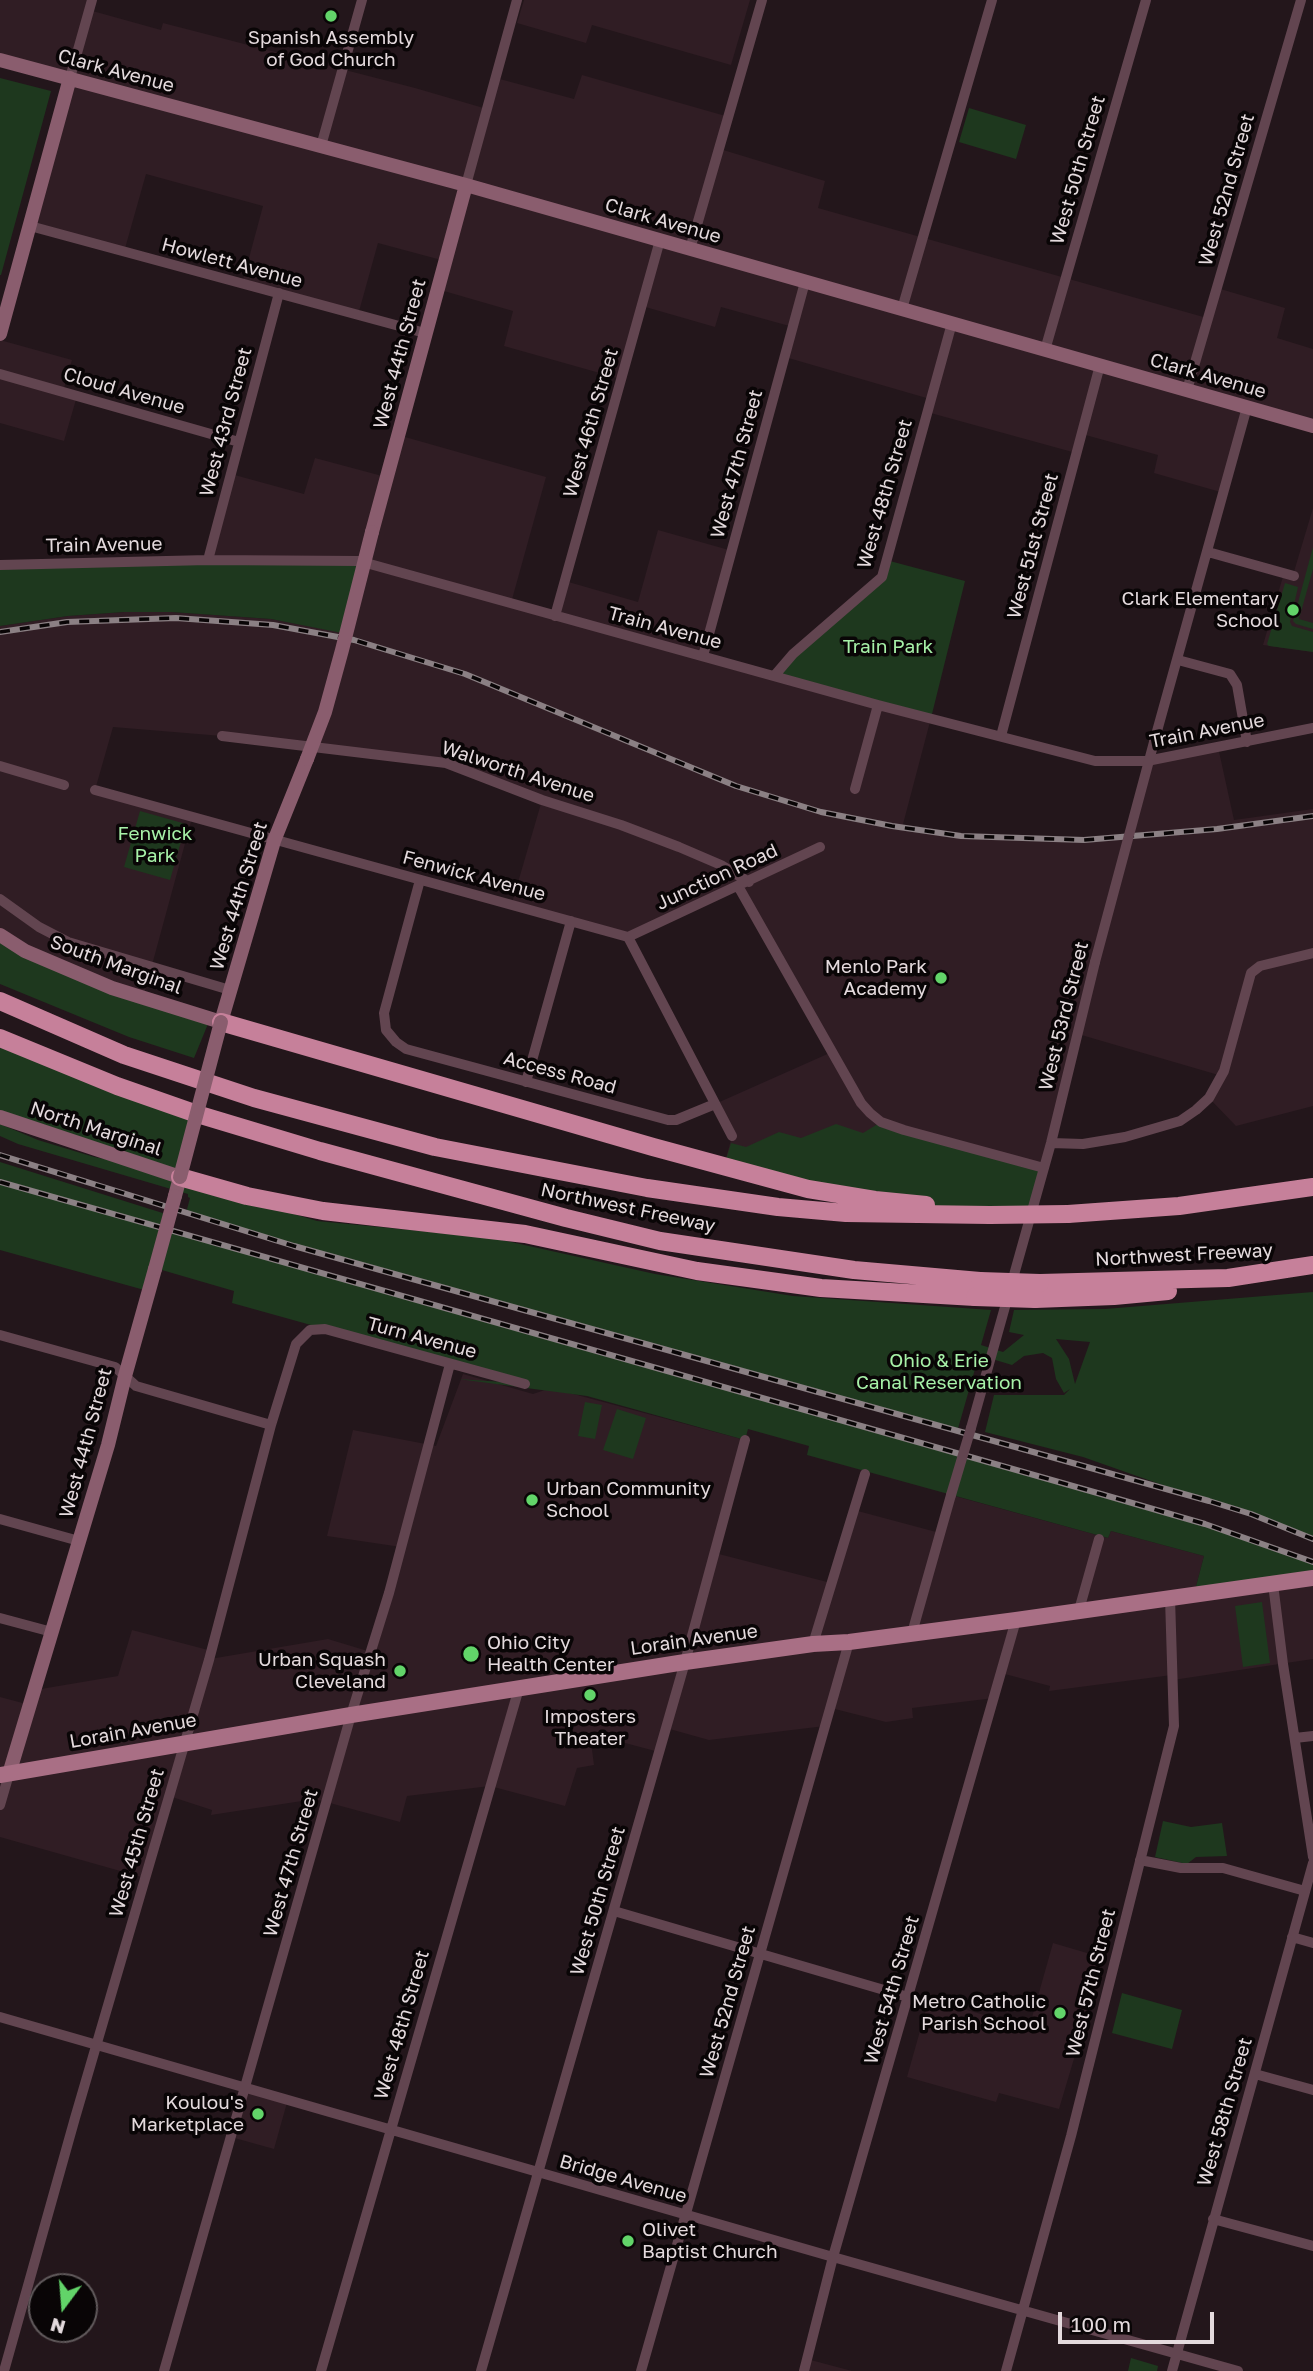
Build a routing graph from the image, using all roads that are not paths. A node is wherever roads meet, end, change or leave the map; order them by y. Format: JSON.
{"nodes":[{"id":1,"x":92,"y":0,"type":"edge"},
{"id":2,"x":362,"y":0,"type":"edge"},
{"id":3,"x":517,"y":0,"type":"edge"},
{"id":4,"x":762,"y":0,"type":"edge"},
{"id":5,"x":992,"y":0,"type":"edge"},
{"id":6,"x":1146,"y":0,"type":"edge"},
{"id":7,"x":1301,"y":0,"type":"edge"},
{"id":8,"x":0,"y":60,"type":"edge"},
{"id":9,"x":70,"y":78,"type":"junction"},
{"id":10,"x":321,"y":146,"type":"junction"},
{"id":11,"x":466,"y":185,"type":"junction"},
{"id":12,"x":30,"y":226,"type":"junction"},
{"id":13,"x":660,"y":240,"type":"junction"},
{"id":14,"x":690,"y":249,"type":"junction"},
{"id":15,"x":805,"y":282,"type":"junction"},
{"id":16,"x":279,"y":293,"type":"junction"},
{"id":17,"x":901,"y":309,"type":"junction"},
{"id":18,"x":952,"y":323,"type":"junction"},
{"id":19,"x":425,"y":333,"type":"junction"},
{"id":20,"x":0,"y":334,"type":"edge"},
{"id":21,"x":1045,"y":350,"type":"junction"},
{"id":22,"x":1100,"y":365,"type":"junction"},
{"id":23,"x":0,"y":374,"type":"edge"},
{"id":24,"x":1187,"y":390,"type":"junction"},
{"id":25,"x":1247,"y":407,"type":"junction"},
{"id":26,"x":1313,"y":426,"type":"edge"},
{"id":27,"x":239,"y":442,"type":"junction"},
{"id":28,"x":1208,"y":552,"type":"junction"},
{"id":29,"x":208,"y":560,"type":"junction"},
{"id":30,"x":0,"y":565,"type":"edge"},
{"id":31,"x":1294,"y":576,"type":"dead end"},
{"id":32,"x":555,"y":616,"type":"junction"},
{"id":33,"x":703,"y":656,"type":"junction"},
{"id":34,"x":1178,"y":660,"type":"junction"},
{"id":35,"x":775,"y":675,"type":"junction"},
{"id":36,"x":878,"y":705,"type":"junction"},
{"id":37,"x":1313,"y":728,"type":"edge"},
{"id":38,"x":222,"y":736,"type":"dead end"},
{"id":39,"x":1001,"y":736,"type":"junction"},
{"id":40,"x":1247,"y":742,"type":"junction"},
{"id":41,"x":0,"y":766,"type":"edge"},
{"id":42,"x":64,"y":785,"type":"dead end"},
{"id":43,"x":855,"y":789,"type":"dead end"},
{"id":44,"x":95,"y":790,"type":"dead end"},
{"id":45,"x":274,"y":841,"type":"junction"},
{"id":46,"x":820,"y":847,"type":"dead end"},
{"id":47,"x":421,"y":880,"type":"junction"},
{"id":48,"x":749,"y":882,"type":"junction"},
{"id":49,"x":738,"y":886,"type":"junction"},
{"id":50,"x":0,"y":899,"type":"edge"},
{"id":51,"x":571,"y":920,"type":"junction"},
{"id":52,"x":0,"y":935,"type":"edge"},
{"id":53,"x":628,"y":937,"type":"junction"},
{"id":54,"x":1313,"y":953,"type":"edge"},
{"id":55,"x":230,"y":990,"type":"junction"},
{"id":56,"x":0,"y":1001,"type":"edge"},
{"id":57,"x":221,"y":1022,"type":"junction"},
{"id":58,"x":0,"y":1038,"type":"edge"},
{"id":59,"x":526,"y":1082,"type":"junction"},
{"id":60,"x":715,"y":1104,"type":"junction"},
{"id":61,"x":0,"y":1117,"type":"edge"},
{"id":62,"x":733,"y":1136,"type":"dead end"},
{"id":63,"x":1051,"y":1143,"type":"junction"},
{"id":64,"x":1044,"y":1168,"type":"junction"},
{"id":65,"x":180,"y":1177,"type":"junction"},
{"id":66,"x":1313,"y":1187,"type":"edge"},
{"id":67,"x":986,"y":1215,"type":"junction"},
{"id":68,"x":1313,"y":1265,"type":"edge"},
{"id":69,"x":978,"y":1289,"type":"junction"},
{"id":70,"x":310,"y":1330,"type":"joint"},
{"id":71,"x":0,"y":1335,"type":"edge"},
{"id":72,"x":450,"y":1363,"type":"junction"},
{"id":73,"x":125,"y":1376,"type":"junction"},
{"id":74,"x":524,"y":1384,"type":"dead end"},
{"id":75,"x":271,"y":1425,"type":"junction"},
{"id":76,"x":745,"y":1440,"type":"dead end"},
{"id":77,"x":864,"y":1474,"type":"dead end"},
{"id":78,"x":0,"y":1519,"type":"edge"},
{"id":79,"x":1099,"y":1539,"type":"dead end"},
{"id":80,"x":79,"y":1541,"type":"junction"},
{"id":81,"x":1313,"y":1578,"type":"edge"},
{"id":82,"x":1273,"y":1584,"type":"junction"},
{"id":83,"x":1170,"y":1598,"type":"junction"},
{"id":84,"x":1079,"y":1610,"type":"junction"},
{"id":85,"x":0,"y":1618,"type":"edge"},
{"id":86,"x":1016,"y":1620,"type":"junction"},
{"id":87,"x":52,"y":1632,"type":"junction"},
{"id":88,"x":912,"y":1633,"type":"junction"},
{"id":89,"x":849,"y":1642,"type":"junction"},
{"id":90,"x":813,"y":1644,"type":"junction"},
{"id":91,"x":685,"y":1661,"type":"junction"},
{"id":92,"x":519,"y":1688,"type":"junction"},
{"id":93,"x":351,"y":1715,"type":"junction"},
{"id":94,"x":1313,"y":1736,"type":"edge"},
{"id":95,"x":1295,"y":1738,"type":"junction"},
{"id":96,"x":183,"y":1744,"type":"junction"},
{"id":97,"x":1300,"y":1774,"type":"junction"},
{"id":98,"x":5,"y":1775,"type":"edge"},
{"id":99,"x":1312,"y":1778,"type":"edge"},
{"id":100,"x":0,"y":1805,"type":"edge"},
{"id":101,"x":1313,"y":1857,"type":"edge"},
{"id":102,"x":1140,"y":1860,"type":"junction"},
{"id":103,"x":1313,"y":1863,"type":"edge"},
{"id":104,"x":1305,"y":1891,"type":"junction"},
{"id":105,"x":614,"y":1911,"type":"junction"},
{"id":106,"x":1292,"y":1937,"type":"junction"},
{"id":107,"x":1313,"y":1943,"type":"edge"},
{"id":108,"x":760,"y":1954,"type":"junction"},
{"id":109,"x":908,"y":1997,"type":"junction"},
{"id":110,"x":0,"y":2017,"type":"edge"},
{"id":111,"x":98,"y":2045,"type":"junction"},
{"id":112,"x":1255,"y":2074,"type":"junction"},
{"id":113,"x":245,"y":2086,"type":"junction"},
{"id":114,"x":1313,"y":2090,"type":"edge"},
{"id":115,"x":390,"y":2130,"type":"junction"},
{"id":116,"x":538,"y":2172,"type":"junction"},
{"id":117,"x":685,"y":2215,"type":"junction"},
{"id":118,"x":1213,"y":2219,"type":"junction"},
{"id":119,"x":1313,"y":2246,"type":"edge"},
{"id":120,"x":833,"y":2257,"type":"junction"},
{"id":121,"x":1024,"y":2310,"type":"junction"},
{"id":122,"x":1177,"y":2353,"type":"junction"},
{"id":123,"x":4,"y":2371,"type":"edge"},
{"id":124,"x":164,"y":2371,"type":"edge"},
{"id":125,"x":321,"y":2371,"type":"edge"},
{"id":126,"x":481,"y":2371,"type":"edge"},
{"id":127,"x":641,"y":2371,"type":"edge"},
{"id":128,"x":804,"y":2371,"type":"edge"},
{"id":129,"x":1006,"y":2371,"type":"edge"},
{"id":130,"x":1172,"y":2371,"type":"edge"},
{"id":131,"x":1238,"y":2371,"type":"edge"}],
"edges":[{"from":1,"to":9,"type":"street"},
{"from":2,"to":10,"type":"street"},
{"from":3,"to":11,"type":"street","name":"West 44th Street"},
{"from":4,"to":14,"type":"street"},
{"from":5,"to":17,"type":"street"},
{"from":6,"to":21,"type":"street","name":"West 50th Street"},
{"from":7,"to":24,"type":"street","name":"West 52nd Street"},
{"from":8,"to":9,"type":"street","name":"Clark Avenue"},
{"from":9,"to":10,"type":"street","name":"Clark Avenue"},
{"from":9,"to":12,"type":"street"},
{"from":10,"to":11,"type":"street","name":"Clark Avenue"},
{"from":11,"to":13,"type":"street","name":"Clark Avenue"},
{"from":11,"to":19,"type":"street","name":"West 44th Street"},
{"from":12,"to":16,"type":"street","name":"Howlett Avenue"},
{"from":12,"to":20,"type":"street"},
{"from":13,"to":14,"type":"street","name":"Clark Avenue"},
{"from":13,"to":32,"type":"street","name":"West 46th Street"},
{"from":14,"to":15,"type":"street","name":"Clark Avenue"},
{"from":15,"to":17,"type":"street","name":"Clark Avenue"},
{"from":15,"to":33,"type":"street","name":"West 47th Street"},
{"from":16,"to":19,"type":"street","name":"Howlett Avenue"},
{"from":16,"to":27,"type":"street","name":"West 43rd Street"},
{"from":17,"to":18,"type":"street","name":"Clark Avenue"},
{"from":18,"to":21,"type":"street","name":"Clark Avenue"},
{"from":18,"to":35,"type":"street","name":"West 48th Street"},
{"from":19,"to":45,"type":"street","name":"West 44th Street","bridge":true},
{"from":21,"to":22,"type":"street","name":"Clark Avenue"},
{"from":22,"to":24,"type":"street","name":"Clark Avenue"},
{"from":22,"to":39,"type":"street","name":"West 51st Street"},
{"from":23,"to":27,"type":"street","name":"Cloud Avenue"},
{"from":24,"to":25,"type":"street","name":"Clark Avenue"},
{"from":25,"to":26,"type":"street","name":"Clark Avenue"},
{"from":25,"to":28,"type":"street","name":"West 53rd Street"},
{"from":27,"to":29,"type":"street","name":"West 43rd Street"},
{"from":28,"to":31,"type":"street"},
{"from":28,"to":34,"type":"street","name":"West 53rd Street"},
{"from":29,"to":30,"type":"street","name":"Train Avenue"},
{"from":29,"to":32,"type":"street","name":"Train Avenue"},
{"from":32,"to":33,"type":"street","name":"Train Avenue"},
{"from":33,"to":35,"type":"street","name":"Train Avenue"},
{"from":34,"to":40,"type":"street"},
{"from":34,"to":63,"type":"street","name":"West 53rd Street","bridge":true},
{"from":35,"to":36,"type":"street","name":"Train Avenue"},
{"from":36,"to":39,"type":"street","name":"Train Avenue"},
{"from":36,"to":43,"type":"street"},
{"from":37,"to":40,"type":"street","name":"Train Avenue"},
{"from":38,"to":48,"type":"street","name":"Walworth Avenue"},
{"from":39,"to":40,"type":"street","name":"Train Avenue"},
{"from":41,"to":42,"type":"street"},
{"from":44,"to":45,"type":"street","name":"Fenwick Avenue"},
{"from":45,"to":47,"type":"street","name":"Fenwick Avenue"},
{"from":45,"to":55,"type":"street","name":"West 44th Street"},
{"from":46,"to":48,"type":"street","name":"Junction Road"},
{"from":47,"to":51,"type":"street","name":"Fenwick Avenue"},
{"from":47,"to":59,"type":"street","name":"Access Road"},
{"from":48,"to":49,"type":"street","name":"Junction Road"},
{"from":49,"to":53,"type":"street","name":"Junction Road"},
{"from":49,"to":64,"type":"street"},
{"from":50,"to":55,"type":"street"},
{"from":51,"to":53,"type":"street","name":"Fenwick Avenue"},
{"from":51,"to":59,"type":"street"},
{"from":52,"to":57,"type":"street","name":"South Marginal"},
{"from":53,"to":60,"type":"street"},
{"from":54,"to":63,"type":"street"},
{"from":55,"to":57,"type":"street","name":"West 44th Street"},
{"from":56,"to":67,"type":"highway","name":"Northwest Freeway"},
{"from":57,"to":65,"type":"street","name":"West 44th Street","bridge":true},
{"from":57,"to":67,"type":"highway"},
{"from":58,"to":69,"type":"highway","name":"Northwest Freeway"},
{"from":59,"to":60,"type":"street","name":"Access Road"},
{"from":60,"to":62,"type":"street"},
{"from":61,"to":65,"type":"street","name":"North Marginal"},
{"from":63,"to":64,"type":"street","name":"West 53rd Street"},
{"from":64,"to":88,"type":"street","name":"West 53rd Street","bridge":true},
{"from":65,"to":69,"type":"highway"},
{"from":65,"to":73,"type":"street","name":"West 44th Street","bridge":true},
{"from":66,"to":67,"type":"highway","name":"Northwest Freeway","bridge":true},
{"from":68,"to":69,"type":"highway","name":"Northwest Freeway","bridge":true},
{"from":70,"to":72,"type":"street","name":"Turn Avenue"},
{"from":70,"to":75,"type":"street","name":"West 45th Street"},
{"from":71,"to":73,"type":"street"},
{"from":72,"to":74,"type":"street","name":"Turn Avenue"},
{"from":72,"to":93,"type":"street","name":"West 47th Street"},
{"from":73,"to":75,"type":"street"},
{"from":73,"to":80,"type":"street","name":"West 44th Street"},
{"from":75,"to":96,"type":"street","name":"West 45th Street"},
{"from":76,"to":91,"type":"street","name":"West 50th Street"},
{"from":77,"to":90,"type":"street"},
{"from":78,"to":80,"type":"street"},
{"from":79,"to":84,"type":"street"},
{"from":80,"to":87,"type":"street","name":"West 44th Street"},
{"from":81,"to":82,"type":"main road","name":"Lorain Avenue"},
{"from":82,"to":83,"type":"main road","name":"Lorain Avenue"},
{"from":82,"to":95,"type":"street"},
{"from":83,"to":84,"type":"main road","name":"Lorain Avenue"},
{"from":83,"to":102,"type":"street","name":"West 57th Street"},
{"from":84,"to":86,"type":"main road","name":"Lorain Avenue"},
{"from":85,"to":87,"type":"street"},
{"from":86,"to":88,"type":"main road","name":"Lorain Avenue"},
{"from":86,"to":109,"type":"street","name":"West 54th Street"},
{"from":87,"to":98,"type":"street","name":"West 44th Street"},
{"from":88,"to":89,"type":"main road","name":"Lorain Avenue"},
{"from":89,"to":90,"type":"main road","name":"Lorain Avenue"},
{"from":89,"to":108,"type":"street","name":"West 52nd Street"},
{"from":90,"to":91,"type":"main road","name":"Lorain Avenue"},
{"from":91,"to":92,"type":"main road","name":"Lorain Avenue"},
{"from":91,"to":105,"type":"street","name":"West 50th Street"},
{"from":92,"to":93,"type":"main road","name":"Lorain Avenue"},
{"from":92,"to":115,"type":"street","name":"West 48th Street"},
{"from":93,"to":96,"type":"main road","name":"Lorain Avenue"},
{"from":93,"to":113,"type":"street","name":"West 47th Street"},
{"from":94,"to":95,"type":"street"},
{"from":95,"to":97,"type":"street"},
{"from":96,"to":98,"type":"main road","name":"Lorain Avenue"},
{"from":96,"to":111,"type":"street","name":"West 45th Street"},
{"from":97,"to":99,"type":"street"},
{"from":97,"to":101,"type":"street"},
{"from":98,"to":100,"type":"street","name":"West 44th Street"},
{"from":102,"to":104,"type":"street"},
{"from":102,"to":121,"type":"street","name":"West 57th Street"},
{"from":103,"to":104,"type":"street","name":"West 58th Street"},
{"from":104,"to":106,"type":"street","name":"West 58th Street"},
{"from":105,"to":108,"type":"street"},
{"from":105,"to":116,"type":"street","name":"West 50th Street"},
{"from":106,"to":107,"type":"street"},
{"from":106,"to":112,"type":"street","name":"West 58th Street"},
{"from":108,"to":109,"type":"street"},
{"from":108,"to":117,"type":"street","name":"West 52nd Street"},
{"from":109,"to":120,"type":"street","name":"West 54th Street"},
{"from":110,"to":111,"type":"street","name":"Bridge Avenue"},
{"from":111,"to":113,"type":"street","name":"Bridge Avenue"},
{"from":111,"to":123,"type":"street","name":"West 45th Street"},
{"from":112,"to":114,"type":"street"},
{"from":112,"to":118,"type":"street","name":"West 58th Street"},
{"from":113,"to":115,"type":"street","name":"Bridge Avenue"},
{"from":113,"to":124,"type":"street","name":"West 47th Street"},
{"from":115,"to":116,"type":"street","name":"Bridge Avenue"},
{"from":115,"to":125,"type":"street","name":"West 48th Street"},
{"from":116,"to":117,"type":"street","name":"Bridge Avenue"},
{"from":116,"to":126,"type":"street","name":"West 50th Street"},
{"from":117,"to":120,"type":"street","name":"Bridge Avenue"},
{"from":117,"to":127,"type":"street","name":"West 52nd Street"},
{"from":118,"to":119,"type":"street"},
{"from":118,"to":122,"type":"street","name":"West 58th Street"},
{"from":120,"to":121,"type":"street","name":"Bridge Avenue"},
{"from":120,"to":128,"type":"street","name":"West 54th Street"},
{"from":121,"to":122,"type":"street","name":"Bridge Avenue"},
{"from":121,"to":129,"type":"street","name":"West 57th Street"},
{"from":122,"to":130,"type":"street","name":"West 58th Street"},
{"from":122,"to":131,"type":"street","name":"Bridge Avenue"}]}
